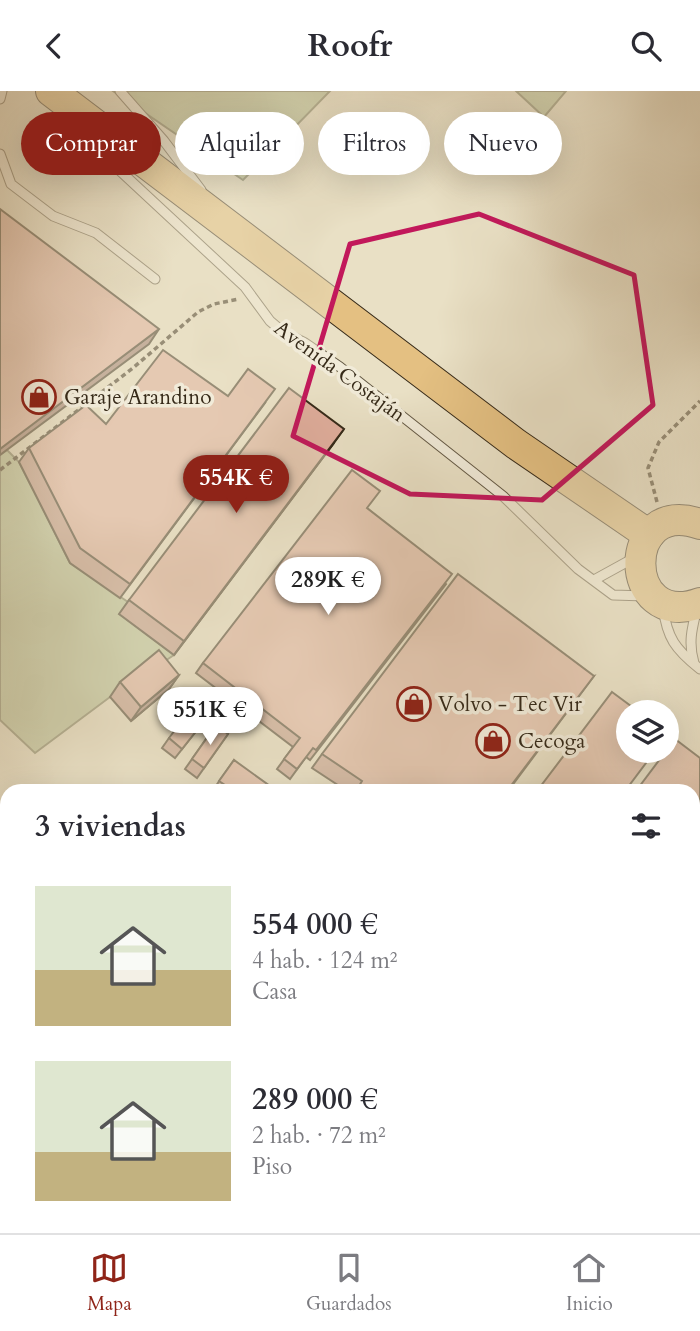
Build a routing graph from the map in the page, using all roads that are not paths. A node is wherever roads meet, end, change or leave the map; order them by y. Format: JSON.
{"nodes":[{"id":1,"x":2,"y":91,"type":"edge"},
{"id":2,"x":39,"y":91,"type":"edge"},
{"id":3,"x":51,"y":91,"type":"edge"},
{"id":4,"x":120,"y":91,"type":"edge"},
{"id":5,"x":0,"y":99,"type":"edge"},
{"id":6,"x":0,"y":154,"type":"edge"},
{"id":7,"x":223,"y":220,"type":"junction"},
{"id":8,"x":155,"y":279,"type":"dead end"},
{"id":9,"x":700,"y":524,"type":"edge"},
{"id":10,"x":650,"y":538,"type":"junction"},
{"id":11,"x":594,"y":580,"type":"junction"},
{"id":12,"x":657,"y":599,"type":"junction"},
{"id":13,"x":699,"y":603,"type":"edge"},
{"id":14,"x":697,"y":666,"type":"edge"}],
"edges":[{"from":1,"to":5,"type":"lane"},
{"from":2,"to":11,"type":"lane","name":"Avenida Costaján"},
{"from":3,"to":7,"type":"highway"},
{"from":4,"to":7,"type":"lane"},
{"from":6,"to":8,"type":"lane"},
{"from":7,"to":10,"type":"highway"},
{"from":9,"to":10,"type":"highway"},
{"from":10,"to":11,"type":"lane"},
{"from":10,"to":12,"type":"highway"},
{"from":11,"to":12,"type":"lane","name":"Avenida Costaján"},
{"from":12,"to":13,"type":"highway"},
{"from":12,"to":14,"type":"lane"},
{"from":13,"to":14,"type":"lane"}]}
